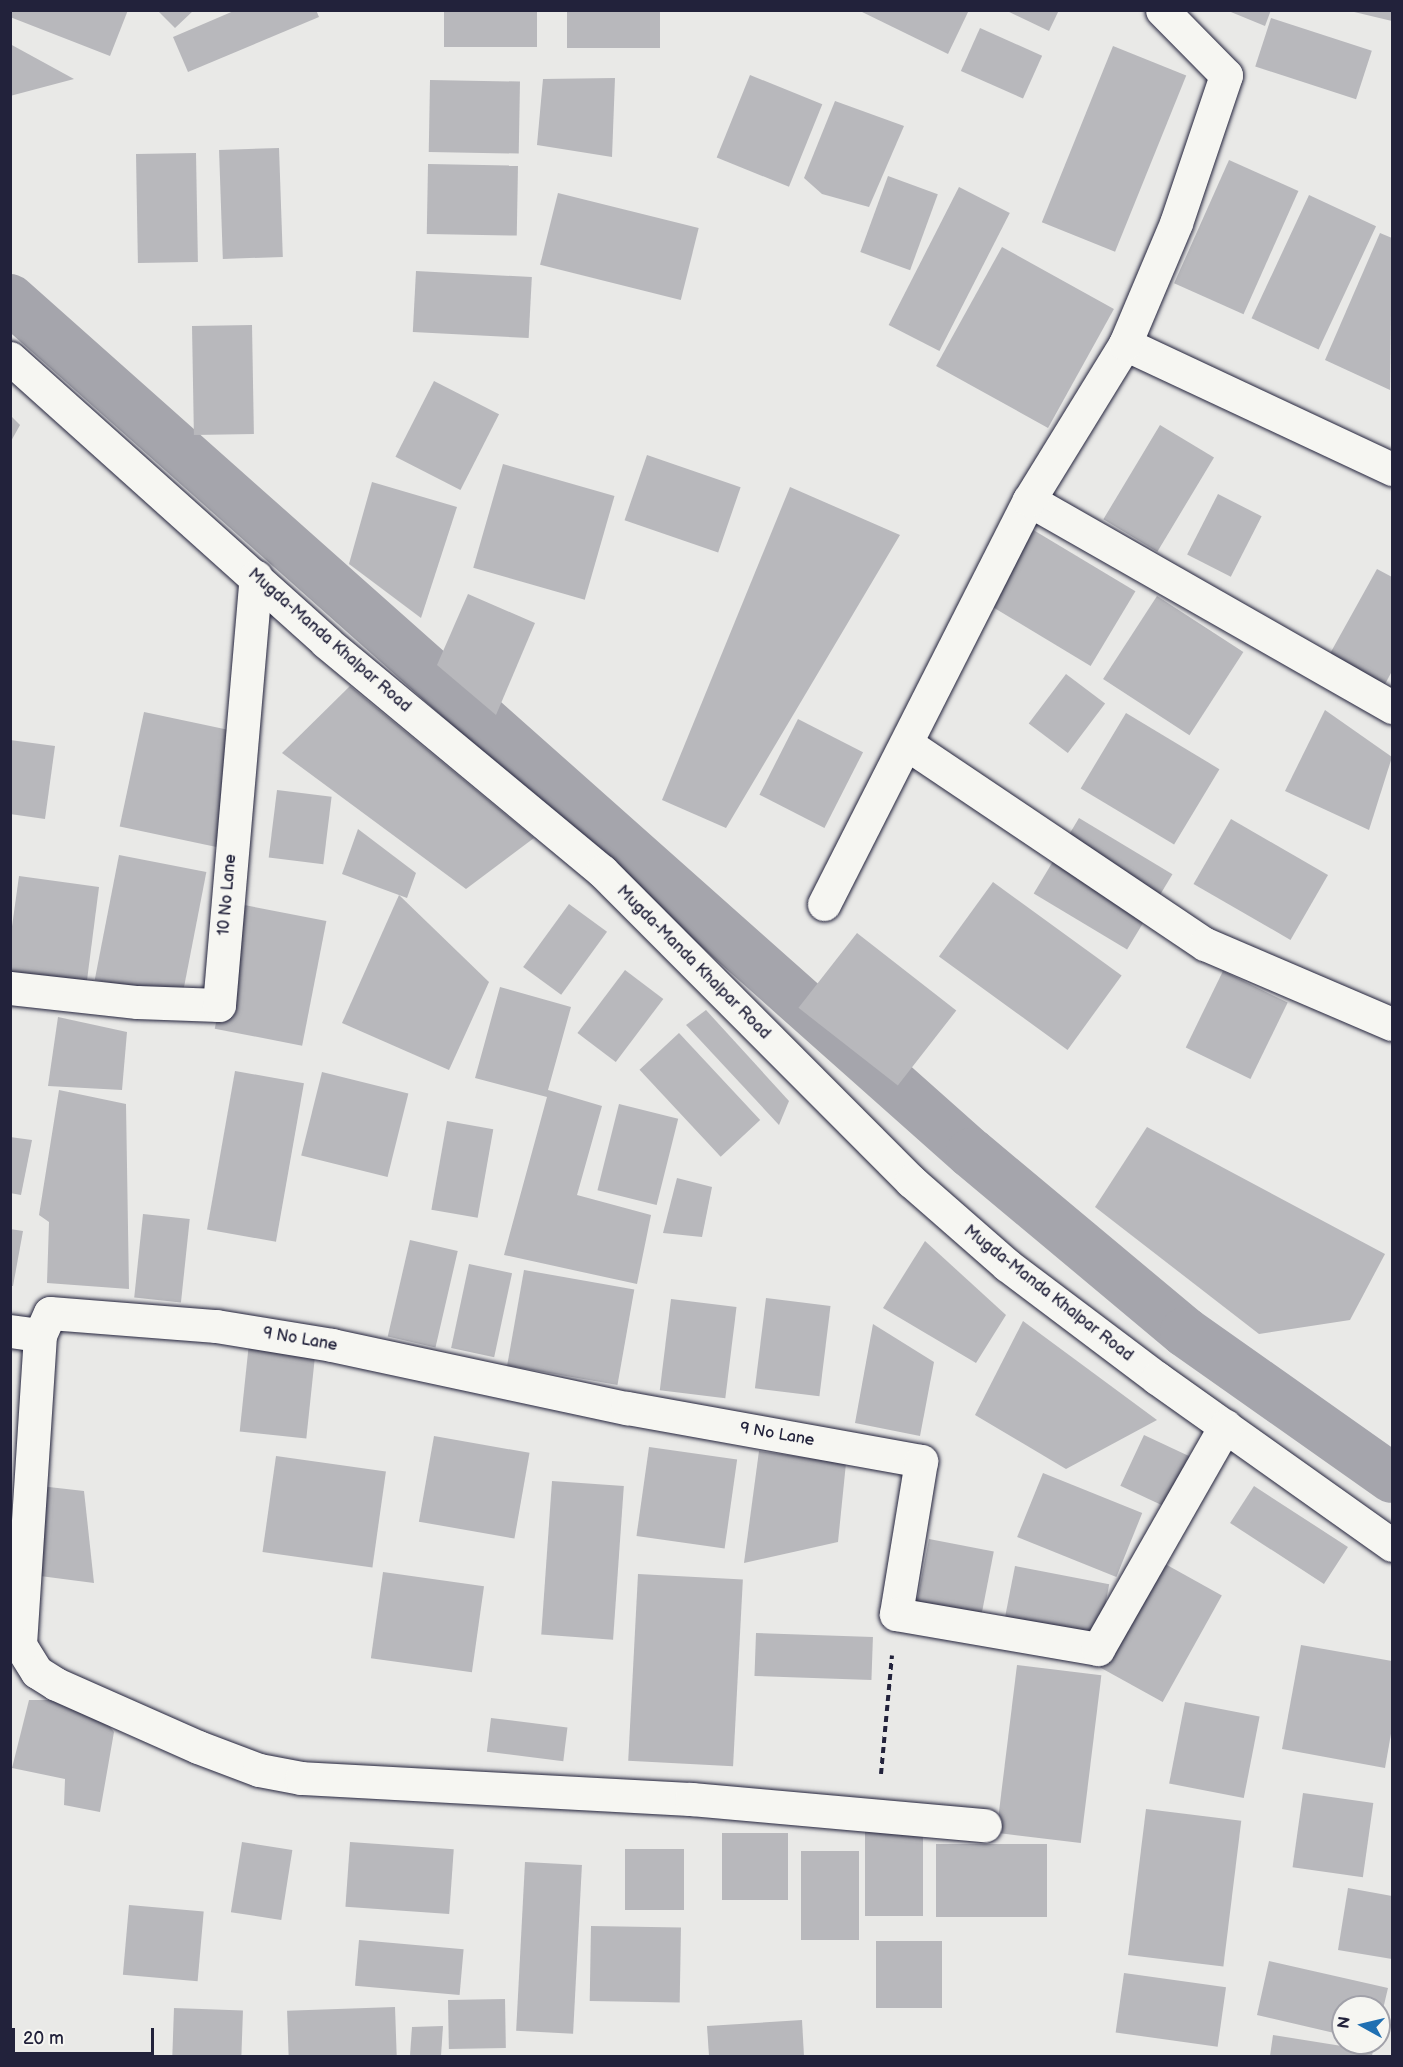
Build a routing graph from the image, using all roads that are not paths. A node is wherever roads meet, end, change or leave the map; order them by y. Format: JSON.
{"nodes":[{"id":1,"x":1162,"y":10,"type":"edge"},
{"id":2,"x":1125,"y":344,"type":"junction"},
{"id":3,"x":10,"y":358,"type":"edge"},
{"id":4,"x":1392,"y":469,"type":"edge"},
{"id":5,"x":1029,"y":500,"type":"junction"},
{"id":6,"x":256,"y":578,"type":"junction"},
{"id":7,"x":1392,"y":707,"type":"edge"},
{"id":8,"x":907,"y":744,"type":"junction"},
{"id":9,"x":824,"y":904,"type":"dead end"},
{"id":10,"x":10,"y":988,"type":"edge"},
{"id":11,"x":1392,"y":1024,"type":"edge"},
{"id":12,"x":25,"y":1333,"type":"edge"},
{"id":13,"x":1225,"y":1426,"type":"junction"},
{"id":14,"x":1392,"y":1545,"type":"edge"},
{"id":15,"x":984,"y":1825,"type":"dead end"}],
"edges":[{"from":1,"to":2,"type":"street"},
{"from":2,"to":4,"type":"street"},
{"from":2,"to":5,"type":"street"},
{"from":3,"to":6,"type":"street","name":"Mugda-Manda Khalpar Road"},
{"from":5,"to":7,"type":"street"},
{"from":5,"to":8,"type":"street"},
{"from":6,"to":10,"type":"street","name":"10 No Lane"},
{"from":6,"to":13,"type":"street","name":"Mugda-Manda Khalpar Road"},
{"from":8,"to":9,"type":"street"},
{"from":8,"to":11,"type":"street"},
{"from":12,"to":13,"type":"street","name":"9 No Lane"},
{"from":12,"to":15,"type":"street","name":"9 No Lane"},
{"from":13,"to":14,"type":"street","name":"Mugda-Manda Khalpar Road"}]}
